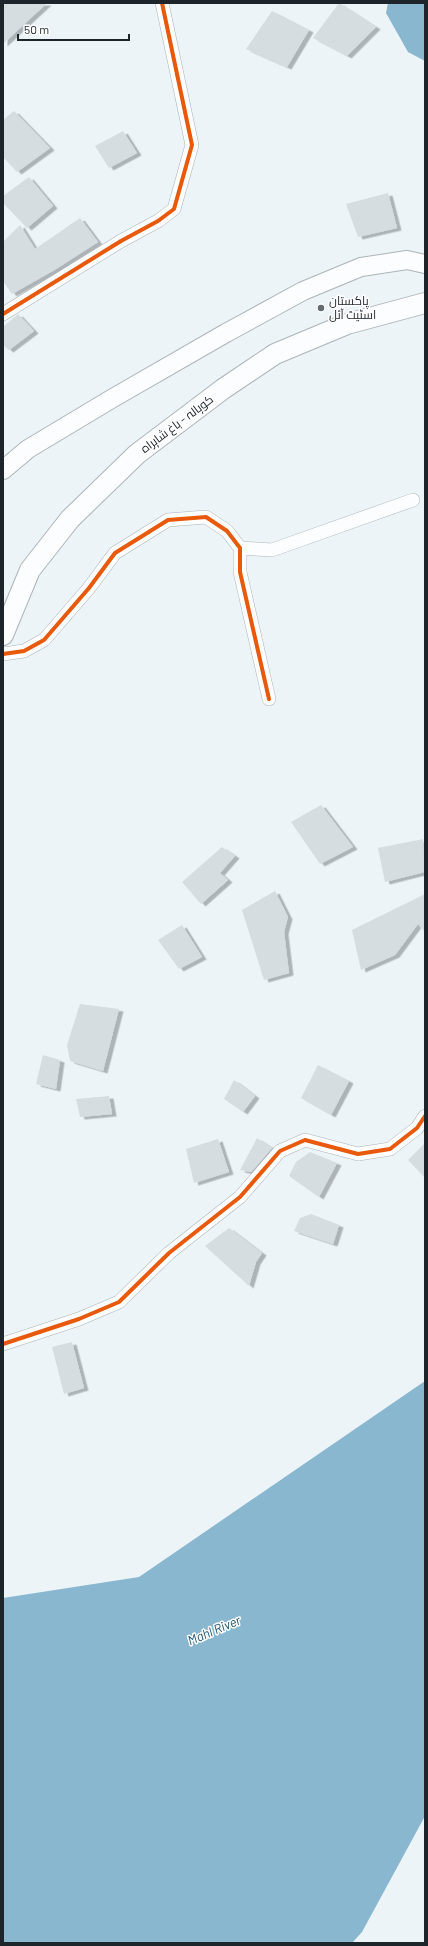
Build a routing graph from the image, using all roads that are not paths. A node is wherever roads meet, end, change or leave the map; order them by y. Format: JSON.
{"nodes":[{"id":1,"x":162,"y":3,"type":"edge"},
{"id":2,"x":425,"y":264,"type":"edge"},
{"id":3,"x":425,"y":303,"type":"edge"},
{"id":4,"x":3,"y":314,"type":"edge"},
{"id":5,"x":3,"y":470,"type":"edge"},
{"id":6,"x":413,"y":500,"type":"dead end"},
{"id":7,"x":240,"y":548,"type":"junction"},
{"id":8,"x":3,"y":635,"type":"edge"},
{"id":9,"x":3,"y":654,"type":"edge"},
{"id":10,"x":269,"y":698,"type":"dead end"},
{"id":11,"x":425,"y":1116,"type":"edge"},
{"id":12,"x":3,"y":1344,"type":"edge"}],
"edges":[{"from":1,"to":4,"type":"street"},
{"from":2,"to":5,"type":"main road"},
{"from":3,"to":8,"type":"main road","name":"کوہالہ - باغ شاہراہ"},
{"from":6,"to":7,"type":"street"},
{"from":7,"to":9,"type":"street"},
{"from":7,"to":10,"type":"street"},
{"from":11,"to":12,"type":"street"}]}
